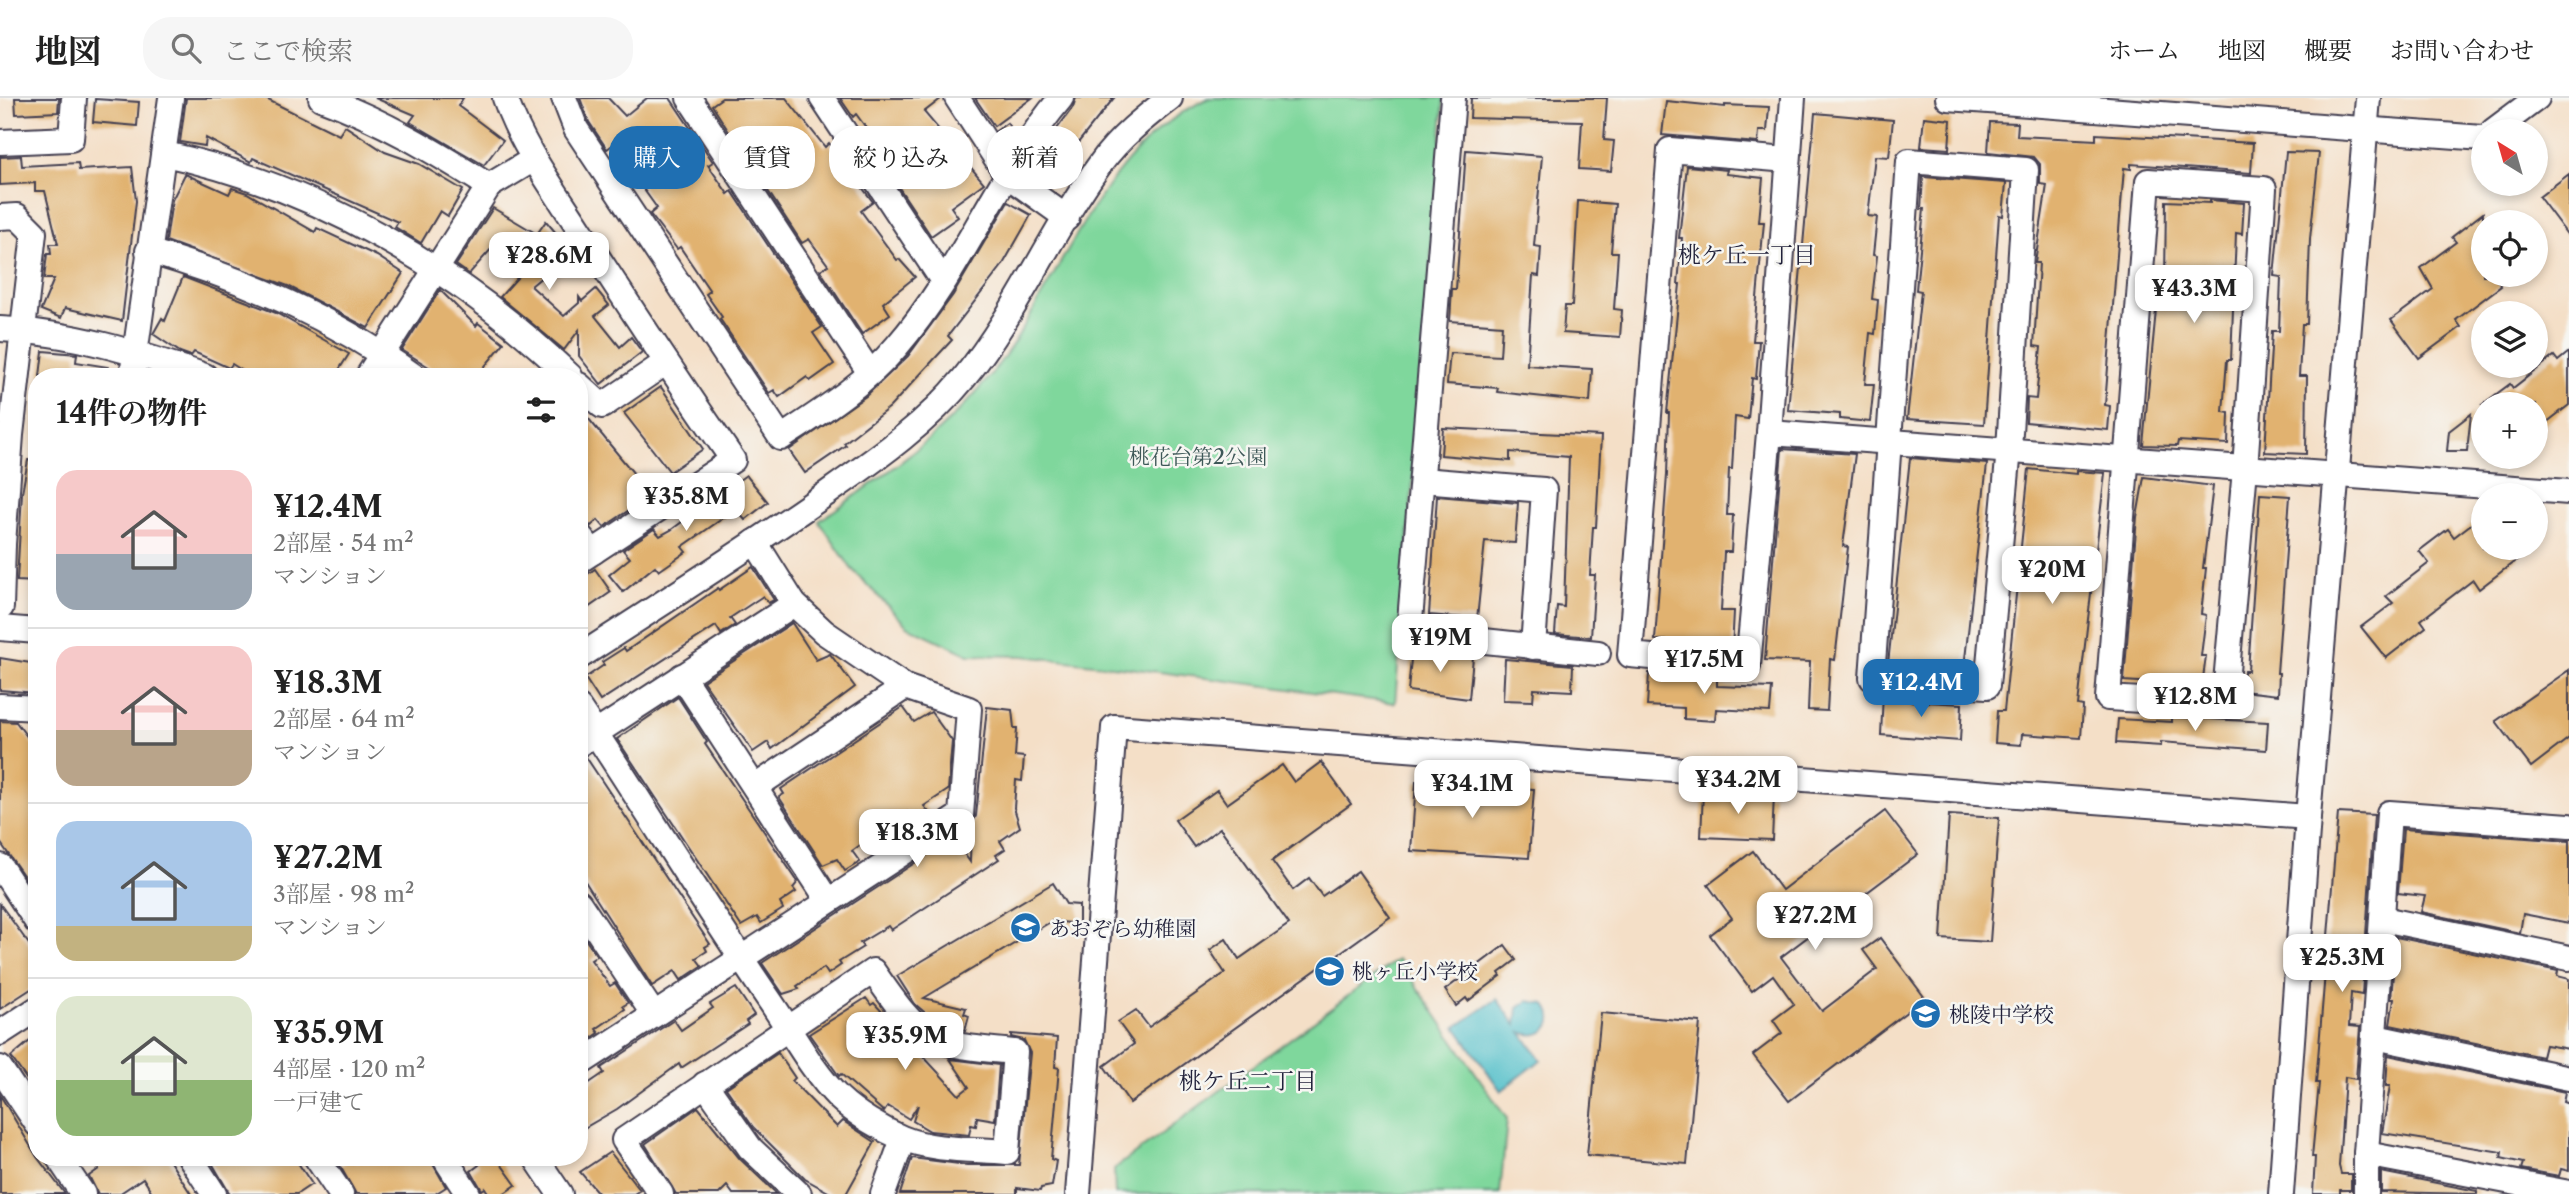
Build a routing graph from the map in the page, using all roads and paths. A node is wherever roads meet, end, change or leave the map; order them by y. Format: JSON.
{"nodes":[{"id":1,"x":74,"y":98,"type":"edge"},
{"id":2,"x":171,"y":98,"type":"edge"},
{"id":3,"x":321,"y":98,"type":"edge"},
{"id":4,"x":505,"y":98,"type":"edge"},
{"id":5,"x":564,"y":98,"type":"edge"},
{"id":6,"x":689,"y":98,"type":"edge"},
{"id":7,"x":822,"y":98,"type":"edge"},
{"id":8,"x":957,"y":98,"type":"edge"},
{"id":9,"x":1061,"y":98,"type":"edge"},
{"id":10,"x":1170,"y":98,"type":"edge"},
{"id":11,"x":1453,"y":98,"type":"edge"},
{"id":12,"x":1793,"y":98,"type":"edge"},
{"id":13,"x":1960,"y":98,"type":"edge"},
{"id":14,"x":2368,"y":98,"type":"edge"},
{"id":15,"x":2537,"y":98,"type":"edge"},
{"id":16,"x":2160,"y":106,"type":"edge"},
{"id":17,"x":2509,"y":119,"type":"edge"},
{"id":18,"x":1041,"y":126,"type":"edge"},
{"id":19,"x":2366,"y":129,"type":"junction"},
{"id":20,"x":2471,"y":137,"type":"edge"},
{"id":21,"x":0,"y":142,"type":"edge"},
{"id":22,"x":987,"y":144,"type":"edge"},
{"id":23,"x":165,"y":154,"type":"junction"},
{"id":24,"x":534,"y":159,"type":"junction"},
{"id":25,"x":1788,"y":160,"type":"junction"},
{"id":26,"x":489,"y":187,"type":"junction"},
{"id":27,"x":999,"y":189,"type":"edge"},
{"id":28,"x":1027,"y":189,"type":"edge"},
{"id":29,"x":0,"y":217,"type":"edge"},
{"id":30,"x":1067,"y":218,"type":"junction"},
{"id":31,"x":148,"y":251,"type":"junction"},
{"id":32,"x":436,"y":270,"type":"junction"},
{"id":33,"x":943,"y":281,"type":"junction"},
{"id":34,"x":0,"y":328,"type":"edge"},
{"id":35,"x":25,"y":330,"type":"junction"},
{"id":36,"x":133,"y":351,"type":"junction"},
{"id":37,"x":382,"y":354,"type":"junction"},
{"id":38,"x":665,"y":363,"type":"junction"},
{"id":39,"x":132,"y":368,"type":"edge"},
{"id":40,"x":182,"y":368,"type":"edge"},
{"id":41,"x":373,"y":368,"type":"edge"},
{"id":42,"x":402,"y":368,"type":"edge"},
{"id":43,"x":562,"y":368,"type":"edge"},
{"id":44,"x":870,"y":373,"type":"junction"},
{"id":45,"x":588,"y":394,"type":"edge"},
{"id":46,"x":1769,"y":433,"type":"junction"},
{"id":47,"x":6,"y":435,"type":"edge"},
{"id":48,"x":1889,"y":442,"type":"junction"},
{"id":49,"x":2009,"y":449,"type":"junction"},
{"id":50,"x":2125,"y":459,"type":"junction"},
{"id":51,"x":2245,"y":469,"type":"junction"},
{"id":52,"x":2336,"y":474,"type":"junction"},
{"id":53,"x":1422,"y":480,"type":"junction"},
{"id":54,"x":2569,"y":492,"type":"edge"},
{"id":55,"x":755,"y":541,"type":"junction"},
{"id":56,"x":1,"y":544,"type":"edge"},
{"id":57,"x":588,"y":547,"type":"edge"},
{"id":58,"x":794,"y":604,"type":"junction"},
{"id":59,"x":1,"y":607,"type":"edge"},
{"id":60,"x":0,"y":628,"type":"edge"},
{"id":61,"x":28,"y":630,"type":"edge"},
{"id":62,"x":1533,"y":647,"type":"junction"},
{"id":63,"x":588,"y":651,"type":"edge"},
{"id":64,"x":1598,"y":653,"type":"dead end"},
{"id":65,"x":682,"y":676,"type":"junction"},
{"id":66,"x":905,"y":687,"type":"junction"},
{"id":67,"x":588,"y":738,"type":"edge"},
{"id":68,"x":755,"y":788,"type":"junction"},
{"id":69,"x":2308,"y":817,"type":"junction"},
{"id":70,"x":2569,"y":826,"type":"edge"},
{"id":71,"x":0,"y":866,"type":"edge"},
{"id":72,"x":828,"y":900,"type":"junction"},
{"id":73,"x":28,"y":908,"type":"edge"},
{"id":74,"x":588,"y":916,"type":"edge"},
{"id":75,"x":2383,"y":919,"type":"junction"},
{"id":76,"x":2569,"y":958,"type":"edge"},
{"id":77,"x":741,"y":959,"type":"junction"},
{"id":78,"x":28,"y":1015,"type":"edge"},
{"id":79,"x":654,"y":1015,"type":"junction"},
{"id":80,"x":789,"y":1028,"type":"junction"},
{"id":81,"x":0,"y":1033,"type":"edge"},
{"id":82,"x":2375,"y":1037,"type":"junction"},
{"id":83,"x":588,"y":1058,"type":"edge"},
{"id":84,"x":0,"y":1069,"type":"edge"},
{"id":85,"x":2569,"y":1078,"type":"edge"},
{"id":86,"x":705,"y":1084,"type":"junction"},
{"id":87,"x":28,"y":1111,"type":"edge"},
{"id":88,"x":903,"y":1139,"type":"junction"},
{"id":89,"x":2366,"y":1154,"type":"junction"},
{"id":90,"x":64,"y":1166,"type":"edge"},
{"id":91,"x":196,"y":1166,"type":"edge"},
{"id":92,"x":322,"y":1166,"type":"edge"},
{"id":93,"x":450,"y":1166,"type":"edge"},
{"id":94,"x":539,"y":1166,"type":"edge"},
{"id":95,"x":549,"y":1190,"type":"edge"},
{"id":96,"x":2569,"y":1193,"type":"edge"},
{"id":97,"x":83,"y":1194,"type":"edge"},
{"id":98,"x":214,"y":1194,"type":"edge"},
{"id":99,"x":341,"y":1194,"type":"edge"},
{"id":100,"x":468,"y":1194,"type":"edge"},
{"id":101,"x":661,"y":1194,"type":"edge"},
{"id":102,"x":799,"y":1194,"type":"edge"},
{"id":103,"x":883,"y":1194,"type":"edge"},
{"id":104,"x":1077,"y":1194,"type":"edge"},
{"id":105,"x":2281,"y":1194,"type":"edge"},
{"id":106,"x":2366,"y":1194,"type":"edge"}],
"edges":[{"from":1,"to":21,"type":"street"},
{"from":2,"to":23,"type":"street"},
{"from":3,"to":26,"type":"street"},
{"from":4,"to":24,"type":"street"},
{"from":5,"to":44,"type":"street"},
{"from":6,"to":44,"type":"street"},
{"from":7,"to":33,"type":"street"},
{"from":8,"to":22,"type":"street"},
{"from":9,"to":18,"type":"street"},
{"from":10,"to":30,"type":"street"},
{"from":11,"to":53,"type":"street"},
{"from":12,"to":25,"type":"street"},
{"from":13,"to":16,"type":"street"},
{"from":14,"to":19,"type":"street"},
{"from":15,"to":17,"type":"street"},
{"from":16,"to":19,"type":"street"},
{"from":19,"to":20,"type":"street"},
{"from":19,"to":52,"type":"street"},
{"from":23,"to":31,"type":"street"},
{"from":23,"to":32,"type":"street"},
{"from":24,"to":26,"type":"street"},
{"from":24,"to":38,"type":"street"},
{"from":25,"to":46,"type":"street"},
{"from":25,"to":46,"type":"street"},
{"from":26,"to":32,"type":"street"},
{"from":27,"to":33,"type":"street"},
{"from":28,"to":30,"type":"street"},
{"from":29,"to":35,"type":"street"},
{"from":30,"to":55,"type":"street"},
{"from":31,"to":36,"type":"street"},
{"from":31,"to":37,"type":"street"},
{"from":32,"to":37,"type":"street"},
{"from":32,"to":43,"type":"street"},
{"from":33,"to":44,"type":"street"},
{"from":34,"to":35,"type":"street"},
{"from":35,"to":36,"type":"street"},
{"from":35,"to":47,"type":"street"},
{"from":36,"to":39,"type":"street"},
{"from":36,"to":40,"type":"street"},
{"from":37,"to":41,"type":"street"},
{"from":37,"to":42,"type":"street"},
{"from":38,"to":45,"type":"street"},
{"from":38,"to":57,"type":"street"},
{"from":46,"to":48,"type":"street"},
{"from":47,"to":56,"type":"street"},
{"from":48,"to":49,"type":"street"},
{"from":48,"to":49,"type":"street"},
{"from":48,"to":49,"type":"street"},
{"from":49,"to":50,"type":"street"},
{"from":50,"to":51,"type":"street"},
{"from":50,"to":51,"type":"street"},
{"from":50,"to":51,"type":"street"},
{"from":51,"to":52,"type":"street"},
{"from":52,"to":54,"type":"street"},
{"from":52,"to":69,"type":"street"},
{"from":53,"to":62,"type":"street"},
{"from":53,"to":62,"type":"street"},
{"from":55,"to":58,"type":"street"},
{"from":55,"to":63,"type":"street"},
{"from":56,"to":59,"type":"street"},
{"from":58,"to":65,"type":"street"},
{"from":58,"to":66,"type":"street"},
{"from":60,"to":61,"type":"street"},
{"from":62,"to":64,"type":"street"},
{"from":65,"to":67,"type":"street"},
{"from":65,"to":68,"type":"street"},
{"from":66,"to":68,"type":"street"},
{"from":66,"to":72,"type":"street"},
{"from":67,"to":77,"type":"street"},
{"from":68,"to":72,"type":"street"},
{"from":69,"to":104,"type":"street"},
{"from":69,"to":105,"type":"street"},
{"from":70,"to":75,"type":"street"},
{"from":71,"to":73,"type":"street"},
{"from":72,"to":77,"type":"street"},
{"from":74,"to":79,"type":"street"},
{"from":75,"to":76,"type":"street"},
{"from":75,"to":82,"type":"street"},
{"from":77,"to":79,"type":"street"},
{"from":77,"to":80,"type":"street"},
{"from":78,"to":81,"type":"street"},
{"from":79,"to":83,"type":"street"},
{"from":80,"to":86,"type":"street"},
{"from":80,"to":88,"type":"street"},
{"from":80,"to":88,"type":"street"},
{"from":82,"to":85,"type":"street"},
{"from":82,"to":89,"type":"street"},
{"from":84,"to":87,"type":"street"},
{"from":86,"to":101,"type":"street"},
{"from":86,"to":102,"type":"street"},
{"from":88,"to":103,"type":"street"},
{"from":89,"to":96,"type":"street"},
{"from":89,"to":106,"type":"street"},
{"from":90,"to":97,"type":"street"},
{"from":91,"to":98,"type":"street"},
{"from":92,"to":99,"type":"street"},
{"from":93,"to":100,"type":"street"},
{"from":94,"to":95,"type":"street"}]}
